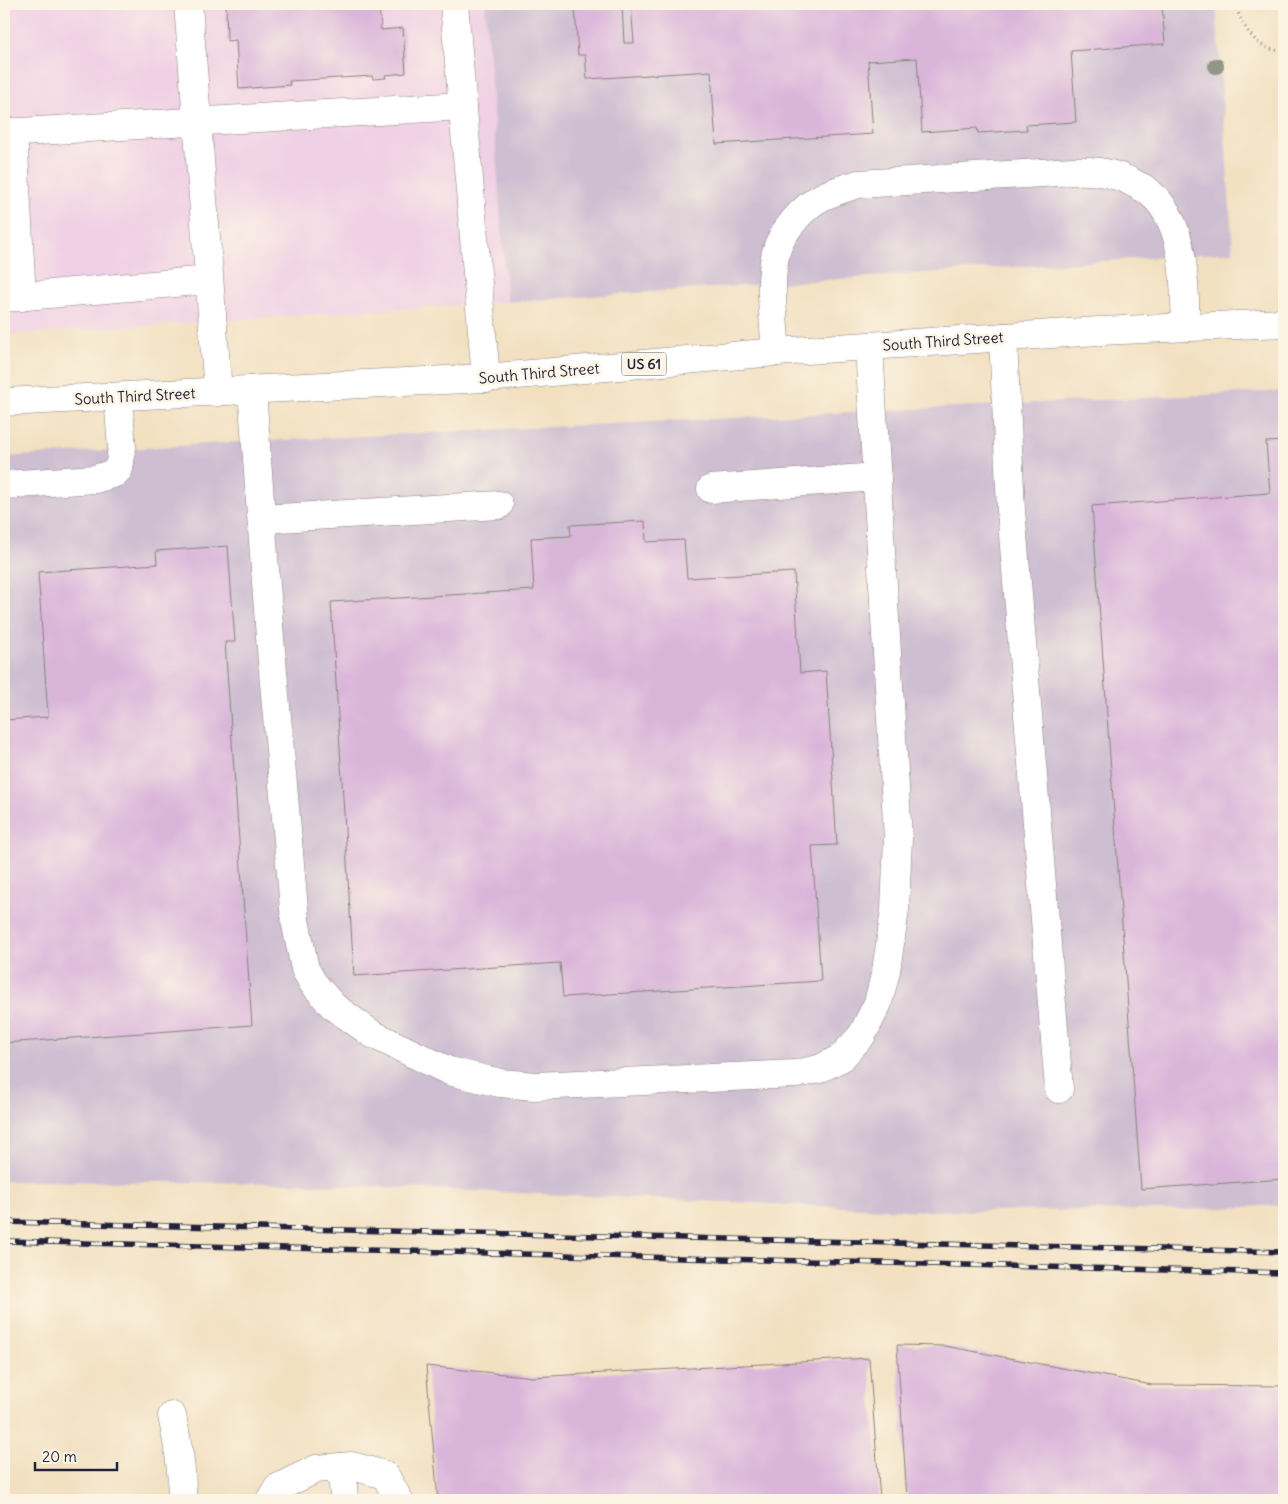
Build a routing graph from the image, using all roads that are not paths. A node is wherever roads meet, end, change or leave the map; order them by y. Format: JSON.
{"nodes":[{"id":1,"x":188,"y":4,"type":"edge"},
{"id":2,"x":454,"y":4,"type":"edge"},
{"id":3,"x":463,"y":106,"type":"junction"},
{"id":4,"x":197,"y":121,"type":"junction"},
{"id":5,"x":8,"y":132,"type":"edge"},
{"id":6,"x":209,"y":280,"type":"junction"},
{"id":7,"x":13,"y":298,"type":"edge"},
{"id":8,"x":1284,"y":323,"type":"edge"},
{"id":9,"x":1186,"y":327,"type":"junction"},
{"id":10,"x":1003,"y":337,"type":"junction"},
{"id":11,"x":869,"y":347,"type":"junction"},
{"id":12,"x":776,"y":352,"type":"junction"},
{"id":13,"x":486,"y":378,"type":"junction"},
{"id":14,"x":252,"y":390,"type":"junction"},
{"id":15,"x":218,"y":392,"type":"junction"},
{"id":16,"x":118,"y":396,"type":"junction"},
{"id":17,"x":4,"y":402,"type":"edge"},
{"id":18,"x":877,"y":478,"type":"junction"},
{"id":19,"x":4,"y":485,"type":"edge"},
{"id":20,"x":711,"y":489,"type":"dead end"},
{"id":21,"x":499,"y":505,"type":"dead end"},
{"id":22,"x":262,"y":519,"type":"junction"},
{"id":23,"x":1059,"y":1089,"type":"dead end"},
{"id":24,"x":172,"y":1416,"type":"dead end"},
{"id":25,"x":342,"y":1467,"type":"junction"},
{"id":26,"x":182,"y":1500,"type":"edge"},
{"id":27,"x":270,"y":1500,"type":"edge"},
{"id":28,"x":344,"y":1500,"type":"edge"},
{"id":29,"x":399,"y":1500,"type":"edge"}],
"edges":[{"from":1,"to":4,"type":"main road"},
{"from":2,"to":3,"type":"main road"},
{"from":3,"to":4,"type":"main road"},
{"from":3,"to":13,"type":"main road"},
{"from":4,"to":5,"type":"main road"},
{"from":4,"to":6,"type":"main road"},
{"from":5,"to":7,"type":"main road"},
{"from":6,"to":7,"type":"main road"},
{"from":6,"to":15,"type":"main road"},
{"from":8,"to":9,"type":"main road","name":"South Third Street","number":"US 61"},
{"from":9,"to":10,"type":"main road","name":"South Third Street","number":"US 61"},
{"from":9,"to":12,"type":"main road"},
{"from":10,"to":11,"type":"main road","name":"South Third Street","number":"US 61"},
{"from":10,"to":23,"type":"main road"},
{"from":11,"to":12,"type":"main road","name":"South Third Street","number":"US 61"},
{"from":11,"to":18,"type":"main road"},
{"from":12,"to":13,"type":"main road","name":"South Third Street","number":"US 61"},
{"from":13,"to":14,"type":"main road","name":"South Third Street","number":"US 61"},
{"from":14,"to":15,"type":"main road","name":"South Third Street","number":"US 61"},
{"from":14,"to":22,"type":"main road"},
{"from":15,"to":16,"type":"main road","name":"South Third Street","number":"US 61"},
{"from":16,"to":17,"type":"main road","name":"South Third Street","number":"US 61"},
{"from":16,"to":19,"type":"main road"},
{"from":18,"to":20,"type":"main road"},
{"from":18,"to":22,"type":"main road"},
{"from":21,"to":22,"type":"main road"},
{"from":24,"to":26,"type":"main road"},
{"from":25,"to":27,"type":"main road"},
{"from":25,"to":28,"type":"main road"},
{"from":25,"to":29,"type":"main road"}]}
